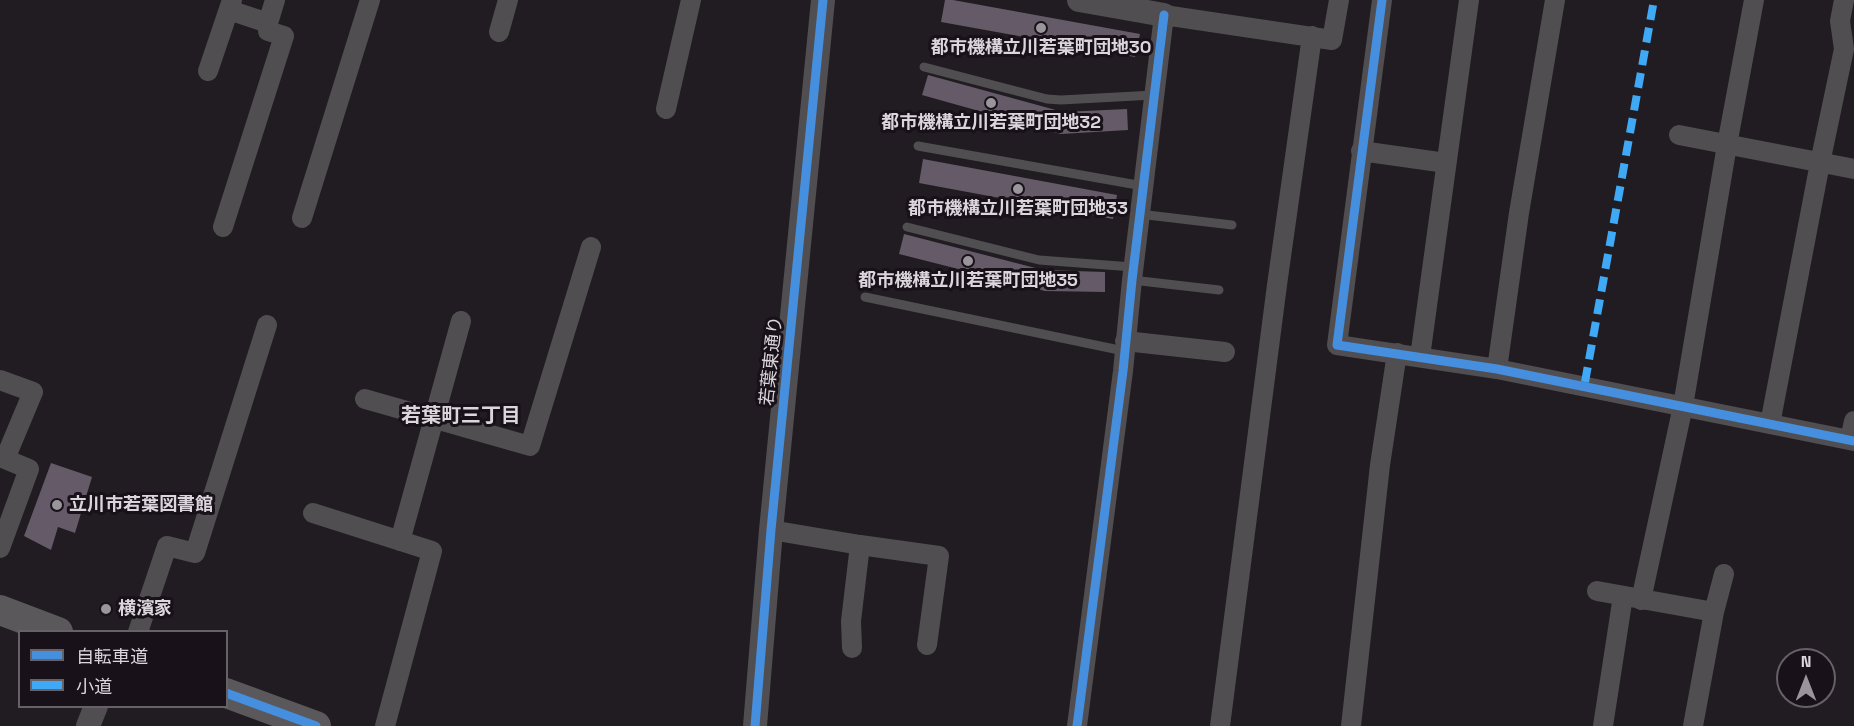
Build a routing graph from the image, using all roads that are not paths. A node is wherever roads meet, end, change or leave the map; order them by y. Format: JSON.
{"nodes":[{"id":1,"x":275,"y":0,"type":"edge"},
{"id":2,"x":370,"y":0,"type":"edge"},
{"id":3,"x":508,"y":0,"type":"edge"},
{"id":4,"x":691,"y":0,"type":"edge"},
{"id":5,"x":823,"y":0,"type":"edge"},
{"id":6,"x":1079,"y":0,"type":"edge"},
{"id":7,"x":1339,"y":0,"type":"edge"},
{"id":8,"x":1382,"y":0,"type":"edge"},
{"id":9,"x":1469,"y":0,"type":"edge"},
{"id":10,"x":1556,"y":0,"type":"edge"},
{"id":11,"x":1754,"y":0,"type":"edge"},
{"id":12,"x":1844,"y":0,"type":"edge"},
{"id":13,"x":231,"y":5,"type":"edge"},
{"id":14,"x":1164,"y":15,"type":"junction"},
{"id":15,"x":268,"y":23,"type":"junction"},
{"id":16,"x":499,"y":32,"type":"dead end"},
{"id":17,"x":1312,"y":36,"type":"junction"},
{"id":18,"x":924,"y":68,"type":"dead end"},
{"id":19,"x":208,"y":71,"type":"dead end"},
{"id":20,"x":1154,"y":95,"type":"junction"},
{"id":21,"x":666,"y":109,"type":"dead end"},
{"id":22,"x":1679,"y":135,"type":"dead end"},
{"id":23,"x":1727,"y":145,"type":"junction"},
{"id":24,"x":918,"y":146,"type":"dead end"},
{"id":25,"x":1361,"y":151,"type":"junction"},
{"id":26,"x":1446,"y":162,"type":"junction"},
{"id":27,"x":1821,"y":162,"type":"junction"},
{"id":28,"x":1854,"y":169,"type":"edge"},
{"id":29,"x":1143,"y":186,"type":"junction"},
{"id":30,"x":1139,"y":214,"type":"junction"},
{"id":31,"x":302,"y":218,"type":"dead end"},
{"id":32,"x":1232,"y":225,"type":"dead end"},
{"id":33,"x":223,"y":227,"type":"dead end"},
{"id":34,"x":907,"y":227,"type":"dead end"},
{"id":35,"x":591,"y":247,"type":"dead end"},
{"id":36,"x":1132,"y":273,"type":"junction"},
{"id":37,"x":1219,"y":290,"type":"dead end"},
{"id":38,"x":865,"y":297,"type":"dead end"},
{"id":39,"x":461,"y":321,"type":"dead end"},
{"id":40,"x":267,"y":325,"type":"dead end"},
{"id":41,"x":1124,"y":346,"type":"junction"},
{"id":42,"x":1226,"y":352,"type":"dead end"},
{"id":43,"x":1397,"y":353,"type":"junction"},
{"id":44,"x":1420,"y":357,"type":"junction"},
{"id":45,"x":1497,"y":369,"type":"junction"},
{"id":46,"x":0,"y":380,"type":"edge"},
{"id":47,"x":365,"y":399,"type":"dead end"},
{"id":48,"x":1683,"y":406,"type":"junction"},
{"id":49,"x":434,"y":420,"type":"junction"},
{"id":50,"x":1854,"y":421,"type":"edge"},
{"id":51,"x":1770,"y":424,"type":"junction"},
{"id":52,"x":1852,"y":440,"type":"edge"},
{"id":53,"x":3,"y":458,"type":"edge"},
{"id":54,"x":313,"y":513,"type":"dead end"},
{"id":55,"x":771,"y":530,"type":"junction"},
{"id":56,"x":400,"y":541,"type":"junction"},
{"id":57,"x":860,"y":545,"type":"junction"},
{"id":58,"x":0,"y":548,"type":"edge"},
{"id":59,"x":1724,"y":574,"type":"dead end"},
{"id":60,"x":1597,"y":591,"type":"dead end"},
{"id":61,"x":1632,"y":598,"type":"junction"},
{"id":62,"x":0,"y":610,"type":"edge"},
{"id":63,"x":1714,"y":612,"type":"junction"},
{"id":64,"x":53,"y":630,"type":"edge"},
{"id":65,"x":139,"y":630,"type":"edge"},
{"id":66,"x":927,"y":645,"type":"dead end"},
{"id":67,"x":852,"y":648,"type":"dead end"},
{"id":68,"x":228,"y":694,"type":"edge"},
{"id":69,"x":95,"y":708,"type":"edge"},
{"id":70,"x":88,"y":726,"type":"edge"},
{"id":71,"x":316,"y":726,"type":"edge"},
{"id":72,"x":385,"y":726,"type":"edge"},
{"id":73,"x":755,"y":726,"type":"edge"},
{"id":74,"x":1077,"y":726,"type":"edge"},
{"id":75,"x":1220,"y":726,"type":"edge"},
{"id":76,"x":1351,"y":726,"type":"edge"},
{"id":77,"x":1603,"y":726,"type":"edge"},
{"id":78,"x":1694,"y":726,"type":"edge"}],
"edges":[{"from":1,"to":15,"type":"street"},
{"from":2,"to":31,"type":"street"},
{"from":3,"to":16,"type":"street"},
{"from":4,"to":21,"type":"street"},
{"from":5,"to":55,"type":"street","name":"若葉東通り"},
{"from":6,"to":14,"type":"street"},
{"from":7,"to":17,"type":"street"},
{"from":8,"to":25,"type":"street"},
{"from":9,"to":26,"type":"street"},
{"from":10,"to":45,"type":"street"},
{"from":11,"to":23,"type":"street"},
{"from":12,"to":27,"type":"street"},
{"from":13,"to":15,"type":"street"},
{"from":13,"to":19,"type":"street"},
{"from":14,"to":17,"type":"street"},
{"from":14,"to":20,"type":"street"},
{"from":15,"to":33,"type":"street"},
{"from":17,"to":75,"type":"street"},
{"from":18,"to":20,"type":"lane"},
{"from":20,"to":29,"type":"street"},
{"from":22,"to":23,"type":"street"},
{"from":23,"to":27,"type":"street"},
{"from":23,"to":48,"type":"street"},
{"from":24,"to":29,"type":"lane"},
{"from":25,"to":26,"type":"street"},
{"from":25,"to":43,"type":"street"},
{"from":26,"to":44,"type":"street"},
{"from":27,"to":28,"type":"street"},
{"from":27,"to":51,"type":"street"},
{"from":29,"to":30,"type":"street"},
{"from":30,"to":32,"type":"lane"},
{"from":30,"to":36,"type":"street"},
{"from":34,"to":36,"type":"lane"},
{"from":35,"to":49,"type":"street"},
{"from":36,"to":37,"type":"lane"},
{"from":36,"to":41,"type":"street"},
{"from":38,"to":41,"type":"lane"},
{"from":39,"to":49,"type":"street"},
{"from":40,"to":65,"type":"street"},
{"from":41,"to":42,"type":"street"},
{"from":41,"to":74,"type":"street"},
{"from":43,"to":44,"type":"street"},
{"from":43,"to":76,"type":"street"},
{"from":44,"to":45,"type":"street"},
{"from":45,"to":48,"type":"street"},
{"from":46,"to":53,"type":"street"},
{"from":47,"to":49,"type":"street"},
{"from":48,"to":51,"type":"street"},
{"from":48,"to":61,"type":"street"},
{"from":49,"to":56,"type":"street"},
{"from":50,"to":52,"type":"street"},
{"from":51,"to":52,"type":"street"},
{"from":53,"to":58,"type":"street"},
{"from":54,"to":56,"type":"street"},
{"from":55,"to":57,"type":"street"},
{"from":55,"to":73,"type":"street","name":"若葉東通り"},
{"from":56,"to":72,"type":"street"},
{"from":57,"to":66,"type":"street"},
{"from":57,"to":67,"type":"street"},
{"from":59,"to":63,"type":"street"},
{"from":60,"to":61,"type":"street"},
{"from":61,"to":63,"type":"street"},
{"from":61,"to":77,"type":"street"},
{"from":62,"to":64,"type":"main road"},
{"from":63,"to":78,"type":"street"},
{"from":68,"to":71,"type":"main road"},
{"from":69,"to":70,"type":"street"}]}
